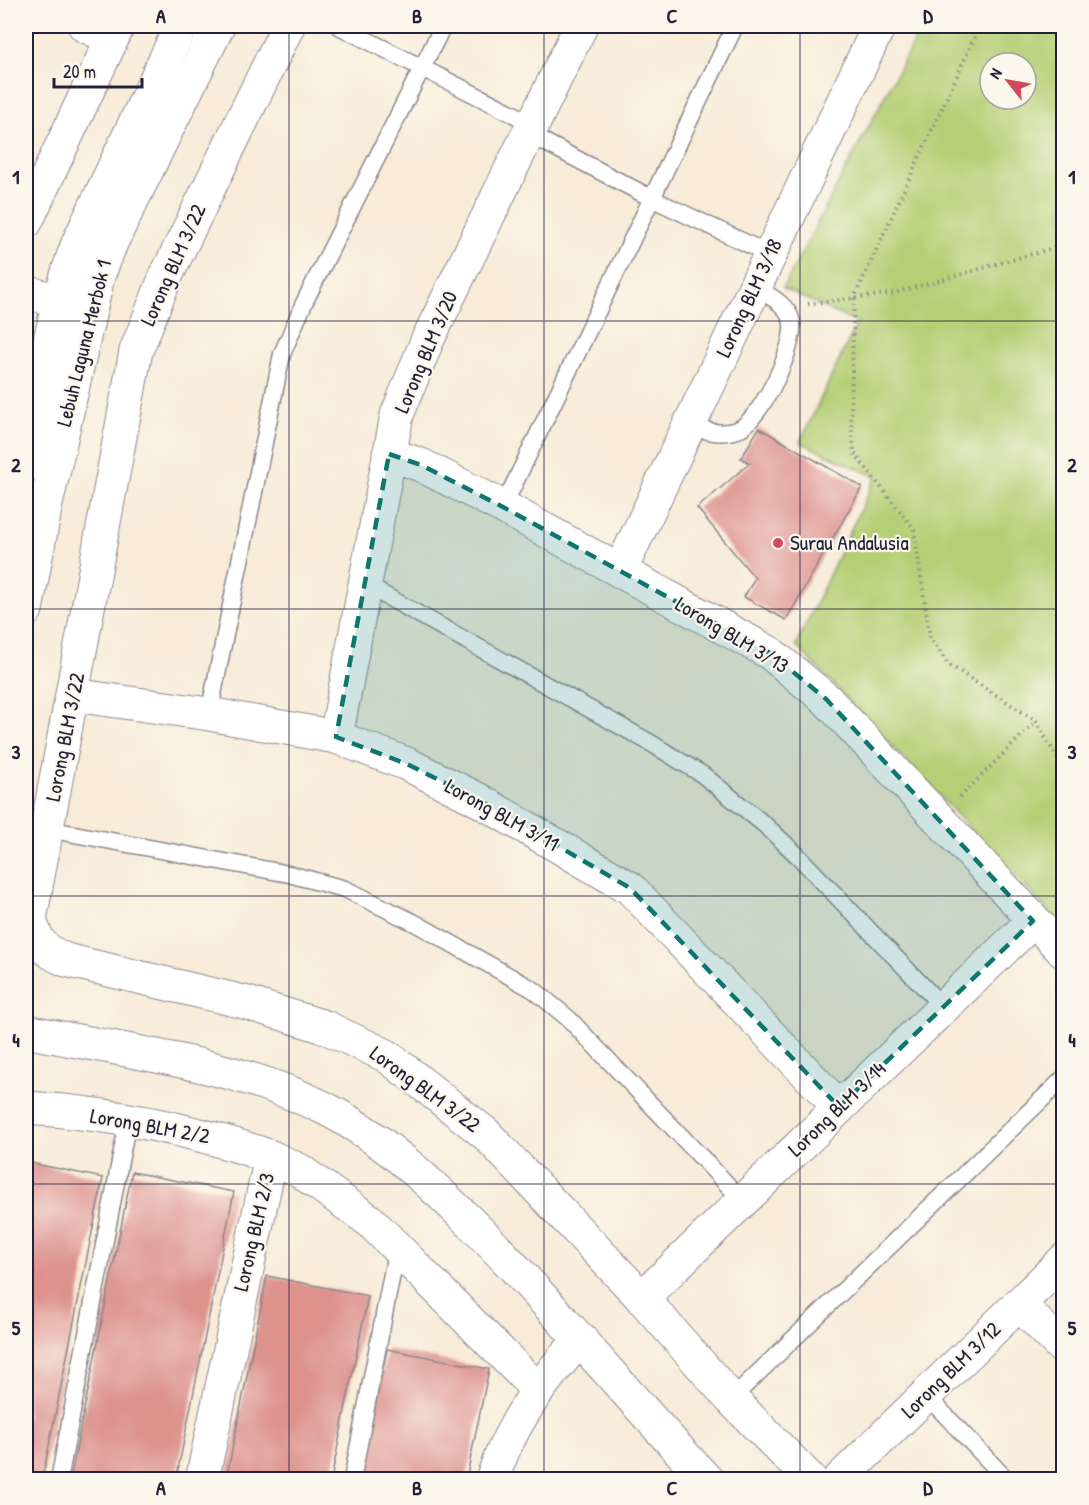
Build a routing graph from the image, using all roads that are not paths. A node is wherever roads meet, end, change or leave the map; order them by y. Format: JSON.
{"nodes":[{"id":1,"x":181,"y":26,"type":"edge"},
{"id":2,"x":218,"y":26,"type":"edge"},
{"id":3,"x":288,"y":26,"type":"edge"},
{"id":4,"x":339,"y":26,"type":"edge"},
{"id":5,"x":443,"y":26,"type":"edge"},
{"id":6,"x":582,"y":26,"type":"edge"},
{"id":7,"x":735,"y":26,"type":"edge"},
{"id":8,"x":879,"y":26,"type":"edge"},
{"id":9,"x":105,"y":30,"type":"edge"},
{"id":10,"x":423,"y":68,"type":"junction"},
{"id":11,"x":531,"y":129,"type":"junction"},
{"id":12,"x":651,"y":198,"type":"junction"},
{"id":13,"x":26,"y":222,"type":"edge"},
{"id":14,"x":769,"y":254,"type":"junction"},
{"id":15,"x":754,"y":286,"type":"junction"},
{"id":16,"x":26,"y":292,"type":"edge"},
{"id":17,"x":73,"y":306,"type":"junction"},
{"id":18,"x":688,"y":426,"type":"junction"},
{"id":19,"x":389,"y":454,"type":"junction"},
{"id":20,"x":26,"y":465,"type":"edge"},
{"id":21,"x":503,"y":507,"type":"junction"},
{"id":22,"x":620,"y":571,"type":"junction"},
{"id":23,"x":366,"y":585,"type":"junction"},
{"id":24,"x":26,"y":610,"type":"edge"},
{"id":25,"x":74,"y":694,"type":"junction"},
{"id":26,"x":209,"y":714,"type":"junction"},
{"id":27,"x":336,"y":737,"type":"junction"},
{"id":28,"x":47,"y":829,"type":"junction"},
{"id":29,"x":1033,"y":921,"type":"junction"},
{"id":30,"x":1064,"y":952,"type":"edge"},
{"id":31,"x":943,"y":1007,"type":"junction"},
{"id":32,"x":26,"y":1031,"type":"edge"},
{"id":33,"x":1064,"y":1078,"type":"edge"},
{"id":34,"x":839,"y":1107,"type":"junction"},
{"id":35,"x":26,"y":1108,"type":"edge"},
{"id":36,"x":128,"y":1120,"type":"junction"},
{"id":37,"x":271,"y":1157,"type":"junction"},
{"id":38,"x":743,"y":1201,"type":"junction"},
{"id":39,"x":397,"y":1248,"type":"junction"},
{"id":40,"x":1064,"y":1260,"type":"edge"},
{"id":41,"x":642,"y":1298,"type":"junction"},
{"id":42,"x":1019,"y":1304,"type":"junction"},
{"id":43,"x":581,"y":1338,"type":"junction"},
{"id":44,"x":1064,"y":1349,"type":"edge"},
{"id":45,"x":538,"y":1390,"type":"junction"},
{"id":46,"x":926,"y":1395,"type":"junction"},
{"id":47,"x":731,"y":1399,"type":"junction"},
{"id":48,"x":59,"y":1479,"type":"edge"},
{"id":49,"x":202,"y":1479,"type":"edge"},
{"id":50,"x":352,"y":1479,"type":"edge"},
{"id":51,"x":492,"y":1479,"type":"edge"},
{"id":52,"x":707,"y":1479,"type":"edge"},
{"id":53,"x":812,"y":1479,"type":"edge"},
{"id":54,"x":839,"y":1479,"type":"edge"},
{"id":55,"x":1007,"y":1479,"type":"edge"}],
"edges":[{"from":1,"to":17,"type":"street","name":"Lebuh Laguna Merbok 1"},
{"from":2,"to":17,"type":"street","name":"Lebuh Laguna Merbok 1"},
{"from":3,"to":25,"type":"street","name":"Lorong BLM 3/22"},
{"from":4,"to":10,"type":"lane"},
{"from":5,"to":10,"type":"lane"},
{"from":6,"to":11,"type":"street","name":"Lorong BLM 3/20"},
{"from":7,"to":12,"type":"lane"},
{"from":8,"to":14,"type":"street","name":"Lorong BLM 3/18"},
{"from":9,"to":13,"type":"street"},
{"from":10,"to":11,"type":"lane"},
{"from":10,"to":26,"type":"lane"},
{"from":11,"to":12,"type":"lane"},
{"from":11,"to":19,"type":"street","name":"Lorong BLM 3/20"},
{"from":12,"to":14,"type":"lane"},
{"from":12,"to":21,"type":"lane"},
{"from":14,"to":15,"type":"street","name":"Lorong BLM 3/18"},
{"from":15,"to":18,"type":"street","name":"Lorong BLM 3/18"},
{"from":15,"to":18,"type":"lane"},
{"from":16,"to":17,"type":"street"},
{"from":17,"to":20,"type":"street","name":"Lebuh Laguna Merbok 1"},
{"from":17,"to":24,"type":"street","name":"Lebuh Laguna Merbok 1"},
{"from":18,"to":22,"type":"street","name":"Lorong BLM 3/18"},
{"from":19,"to":21,"type":"street","name":"Lorong BLM 3/13"},
{"from":19,"to":23,"type":"street","name":"Lorong BLM 3/20"},
{"from":21,"to":22,"type":"street","name":"Lorong BLM 3/13"},
{"from":22,"to":29,"type":"street","name":"Lorong BLM 3/13"},
{"from":23,"to":27,"type":"street","name":"Lorong BLM 3/20"},
{"from":23,"to":31,"type":"lane"},
{"from":25,"to":26,"type":"street","name":"Lorong BLM 3/11"},
{"from":25,"to":28,"type":"street","name":"Lorong BLM 3/22"},
{"from":26,"to":27,"type":"street","name":"Lorong BLM 3/11"},
{"from":27,"to":34,"type":"street","name":"Lorong BLM 3/11"},
{"from":28,"to":38,"type":"lane"},
{"from":28,"to":41,"type":"street","name":"Lorong BLM 3/22"},
{"from":29,"to":30,"type":"street","name":"Lorong BLM 3/13"},
{"from":29,"to":31,"type":"street","name":"Lorong BLM 3/14"},
{"from":31,"to":34,"type":"street","name":"Lorong BLM 3/14"},
{"from":32,"to":43,"type":"street"},
{"from":33,"to":47,"type":"lane"},
{"from":34,"to":38,"type":"street","name":"Lorong BLM 3/14"},
{"from":35,"to":36,"type":"street","name":"Lorong BLM 2/2"},
{"from":36,"to":37,"type":"street","name":"Lorong BLM 2/2"},
{"from":36,"to":48,"type":"lane"},
{"from":37,"to":39,"type":"street","name":"Lorong BLM 2/3"},
{"from":37,"to":49,"type":"street","name":"Lorong BLM 2/3"},
{"from":38,"to":41,"type":"street","name":"Lorong BLM 3/14"},
{"from":39,"to":45,"type":"street","name":"Lorong BLM 2/3"},
{"from":39,"to":50,"type":"lane"},
{"from":40,"to":42,"type":"street","name":"Lorong BLM 3/12"},
{"from":41,"to":47,"type":"street","name":"Lorong BLM 3/22"},
{"from":42,"to":44,"type":"street"},
{"from":42,"to":46,"type":"street","name":"Lorong BLM 3/12"},
{"from":43,"to":45,"type":"street"},
{"from":43,"to":52,"type":"street"},
{"from":45,"to":51,"type":"street"},
{"from":46,"to":54,"type":"street","name":"Lorong BLM 3/12"},
{"from":46,"to":55,"type":"lane"},
{"from":47,"to":53,"type":"street","name":"Lorong BLM 3/22"}]}
